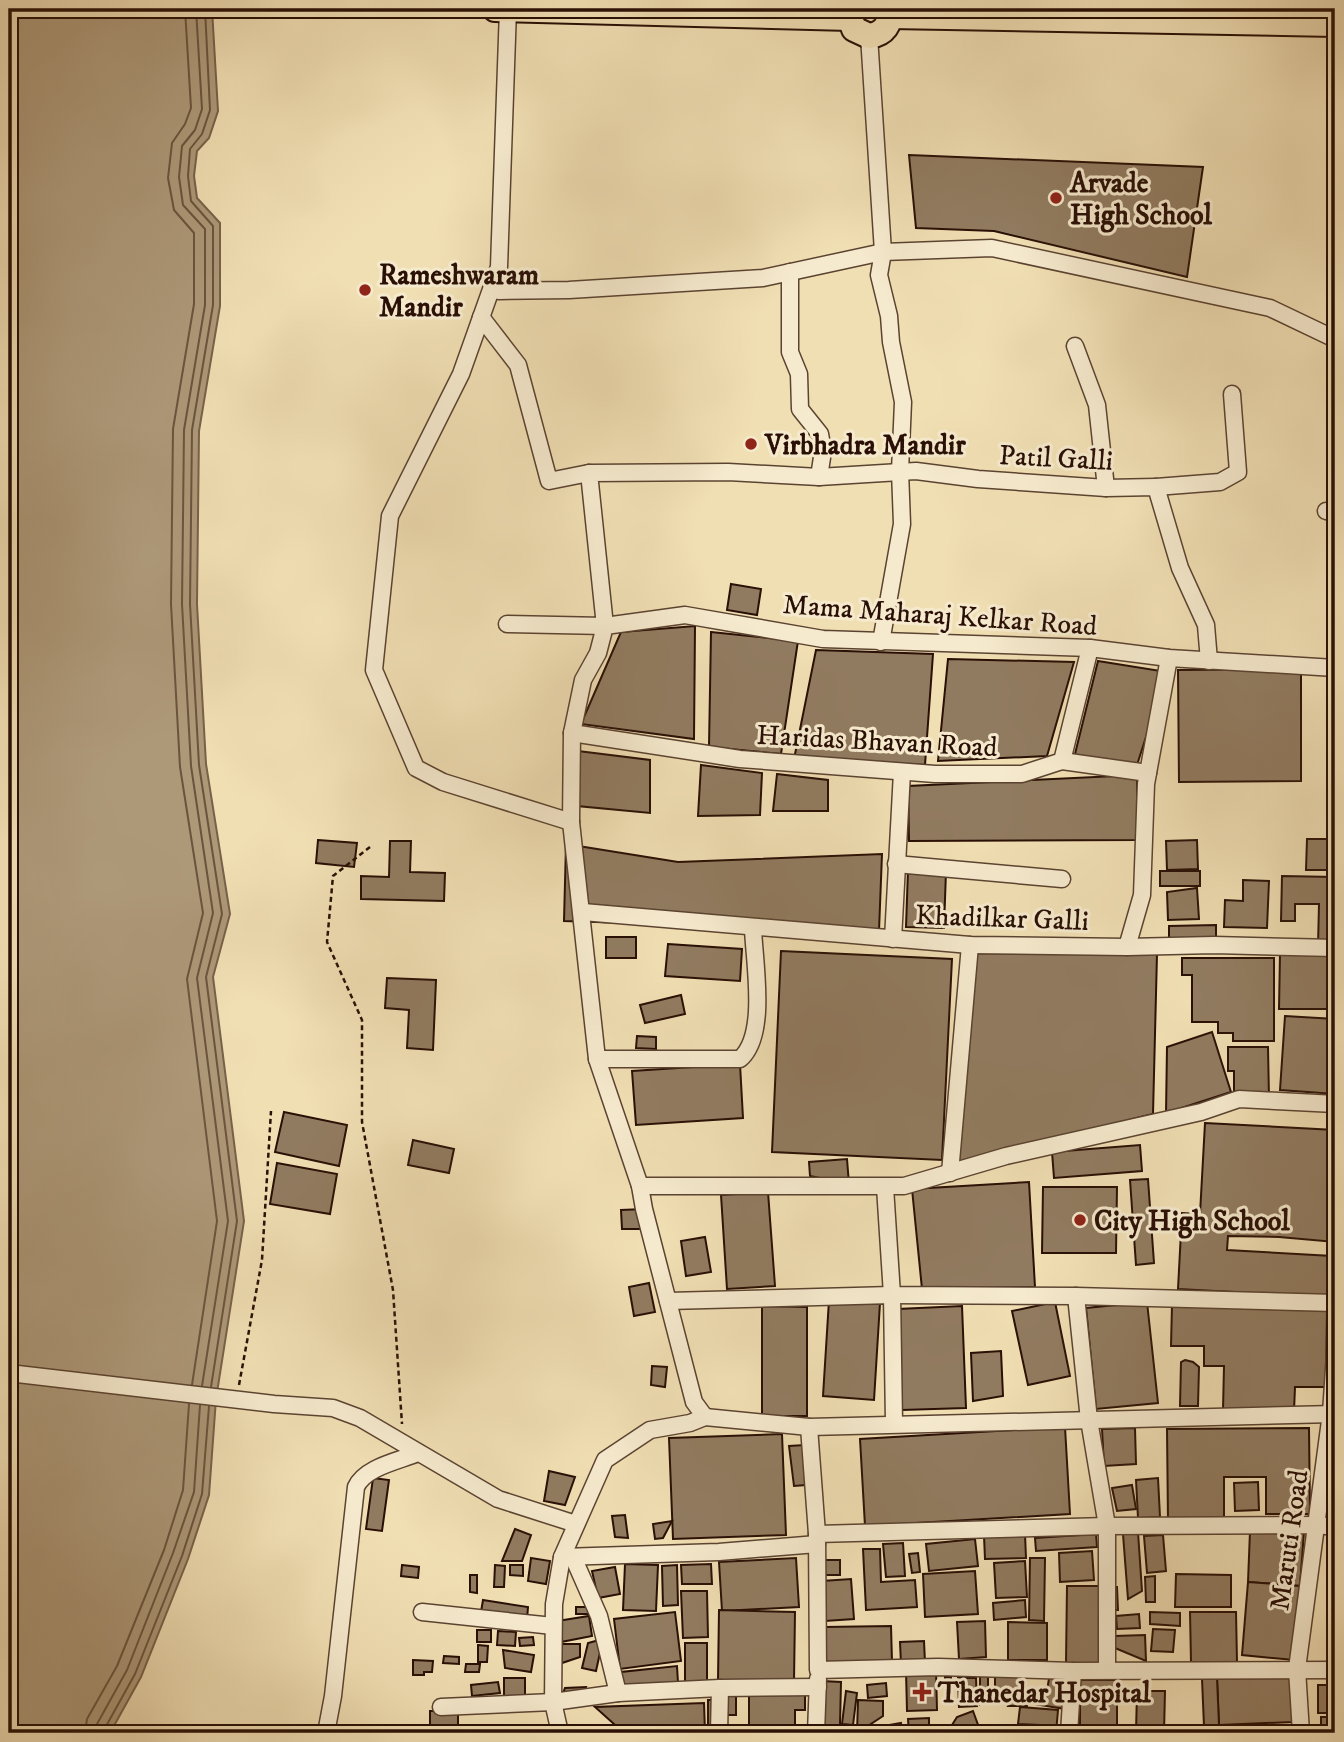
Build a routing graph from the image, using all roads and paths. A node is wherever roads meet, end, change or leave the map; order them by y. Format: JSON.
{"nodes":[{"id":1,"x":504,"y":9,"type":"edge"},
{"id":2,"x":889,"y":12,"type":"edge"},
{"id":3,"x":851,"y":14,"type":"edge"},
{"id":4,"x":1161,"y":15,"type":"edge"},
{"id":5,"x":1335,"y":24,"type":"edge"},
{"id":6,"x":869,"y":36,"type":"junction"},
{"id":7,"x":883,"y":252,"type":"junction"},
{"id":8,"x":790,"y":272,"type":"junction"},
{"id":9,"x":492,"y":287,"type":"junction"},
{"id":10,"x":481,"y":317,"type":"junction"},
{"id":11,"x":1335,"y":339,"type":"edge"},
{"id":12,"x":1075,"y":346,"type":"dead end"},
{"id":13,"x":1232,"y":394,"type":"dead end"},
{"id":14,"x":900,"y":471,"type":"junction"},
{"id":15,"x":589,"y":473,"type":"junction"},
{"id":16,"x":819,"y":477,"type":"junction"},
{"id":17,"x":1156,"y":487,"type":"junction"},
{"id":18,"x":1106,"y":488,"type":"junction"},
{"id":19,"x":507,"y":624,"type":"dead end"},
{"id":20,"x":605,"y":626,"type":"junction"},
{"id":21,"x":881,"y":642,"type":"junction"},
{"id":22,"x":1090,"y":648,"type":"junction"},
{"id":23,"x":1169,"y":658,"type":"junction"},
{"id":24,"x":1209,"y":660,"type":"junction"},
{"id":25,"x":1335,"y":668,"type":"edge"},
{"id":26,"x":572,"y":733,"type":"junction"},
{"id":27,"x":1062,"y":761,"type":"junction"},
{"id":28,"x":902,"y":772,"type":"junction"},
{"id":29,"x":1148,"y":773,"type":"junction"},
{"id":30,"x":571,"y":822,"type":"junction"},
{"id":31,"x":370,"y":847,"type":"dead end"},
{"id":32,"x":896,"y":864,"type":"junction"},
{"id":33,"x":1062,"y":879,"type":"dead end"},
{"id":34,"x":583,"y":912,"type":"junction"},
{"id":35,"x":753,"y":928,"type":"junction"},
{"id":36,"x":893,"y":939,"type":"junction"},
{"id":37,"x":971,"y":945,"type":"junction"},
{"id":38,"x":1127,"y":947,"type":"junction"},
{"id":39,"x":1335,"y":948,"type":"edge"},
{"id":40,"x":597,"y":1059,"type":"junction"},
{"id":41,"x":1335,"y":1104,"type":"edge"},
{"id":42,"x":271,"y":1111,"type":"dead end"},
{"id":43,"x":950,"y":1173,"type":"junction"},
{"id":44,"x":640,"y":1186,"type":"junction"},
{"id":45,"x":885,"y":1187,"type":"junction"},
{"id":46,"x":892,"y":1294,"type":"junction"},
{"id":47,"x":1076,"y":1296,"type":"junction"},
{"id":48,"x":668,"y":1301,"type":"junction"},
{"id":49,"x":1335,"y":1303,"type":"edge"},
{"id":50,"x":1335,"y":1354,"type":"edge"},
{"id":51,"x":9,"y":1373,"type":"edge"},
{"id":52,"x":239,"y":1389,"type":"dead end"},
{"id":53,"x":1333,"y":1414,"type":"edge"},
{"id":54,"x":705,"y":1417,"type":"junction"},
{"id":55,"x":1089,"y":1420,"type":"junction"},
{"id":56,"x":894,"y":1423,"type":"junction"},
{"id":57,"x":809,"y":1427,"type":"junction"},
{"id":58,"x":402,"y":1431,"type":"dead end"},
{"id":59,"x":418,"y":1453,"type":"junction"},
{"id":60,"x":576,"y":1524,"type":"junction"},
{"id":61,"x":1317,"y":1525,"type":"junction"},
{"id":62,"x":1107,"y":1526,"type":"junction"},
{"id":63,"x":1335,"y":1527,"type":"edge"},
{"id":64,"x":817,"y":1539,"type":"junction"},
{"id":65,"x":568,"y":1557,"type":"junction"},
{"id":66,"x":422,"y":1612,"type":"dead end"},
{"id":67,"x":553,"y":1626,"type":"junction"},
{"id":68,"x":1297,"y":1669,"type":"junction"},
{"id":69,"x":818,"y":1670,"type":"junction"},
{"id":70,"x":1335,"y":1670,"type":"edge"},
{"id":71,"x":1073,"y":1671,"type":"junction"},
{"id":72,"x":1107,"y":1671,"type":"junction"},
{"id":73,"x":818,"y":1687,"type":"junction"},
{"id":74,"x":720,"y":1688,"type":"junction"},
{"id":75,"x":618,"y":1693,"type":"junction"},
{"id":76,"x":553,"y":1702,"type":"junction"},
{"id":77,"x":441,"y":1707,"type":"dead end"},
{"id":78,"x":326,"y":1733,"type":"edge"},
{"id":79,"x":560,"y":1733,"type":"edge"},
{"id":80,"x":719,"y":1733,"type":"edge"},
{"id":81,"x":816,"y":1733,"type":"edge"},
{"id":82,"x":1069,"y":1733,"type":"edge"},
{"id":83,"x":1301,"y":1733,"type":"edge"}],
"edges":[{"from":1,"to":3,"type":"highway"},
{"from":1,"to":9,"type":"street"},
{"from":2,"to":4,"type":"highway"},
{"from":2,"to":6,"type":"highway"},
{"from":3,"to":6,"type":"highway"},
{"from":4,"to":5,"type":"highway"},
{"from":6,"to":7,"type":"street"},
{"from":7,"to":8,"type":"street"},
{"from":7,"to":11,"type":"street"},
{"from":7,"to":14,"type":"street"},
{"from":8,"to":9,"type":"street"},
{"from":8,"to":16,"type":"street"},
{"from":9,"to":10,"type":"street"},
{"from":10,"to":15,"type":"street","name":"Patil Galli"},
{"from":10,"to":30,"type":"street"},
{"from":12,"to":18,"type":"street"},
{"from":13,"to":17,"type":"street","name":"Patil Galli"},
{"from":14,"to":16,"type":"street","name":"Patil Galli"},
{"from":14,"to":18,"type":"street","name":"Patil Galli"},
{"from":14,"to":21,"type":"street"},
{"from":15,"to":16,"type":"street","name":"Patil Galli"},
{"from":15,"to":20,"type":"street"},
{"from":17,"to":18,"type":"street","name":"Patil Galli"},
{"from":17,"to":24,"type":"street"},
{"from":19,"to":20,"type":"street","name":"Mama Maharaj Kelkar Road"},
{"from":20,"to":21,"type":"street","name":"Mama Maharaj Kelkar Road"},
{"from":20,"to":26,"type":"street"},
{"from":21,"to":22,"type":"street","name":"Mama Maharaj Kelkar Road"},
{"from":22,"to":23,"type":"street","name":"Mama Maharaj Kelkar Road"},
{"from":22,"to":27,"type":"street"},
{"from":23,"to":24,"type":"street","name":"Mama Maharaj Kelkar Road"},
{"from":23,"to":29,"type":"street","name":"Khadilkar Galli"},
{"from":24,"to":25,"type":"street","name":"Mama Maharaj Kelkar Road"},
{"from":26,"to":28,"type":"street","name":"Haridas Bhavan Road"},
{"from":26,"to":30,"type":"street"},
{"from":27,"to":28,"type":"street","name":"Haridas Bhavan Road"},
{"from":27,"to":29,"type":"street"},
{"from":28,"to":32,"type":"street"},
{"from":29,"to":38,"type":"street","name":"Khadilkar Galli"},
{"from":30,"to":34,"type":"street"},
{"from":31,"to":58,"type":"path"},
{"from":32,"to":33,"type":"street"},
{"from":32,"to":36,"type":"street"},
{"from":34,"to":35,"type":"street","name":"Khadilkar Galli"},
{"from":34,"to":40,"type":"street"},
{"from":35,"to":36,"type":"street","name":"Khadilkar Galli"},
{"from":35,"to":40,"type":"street"},
{"from":36,"to":37,"type":"street","name":"Khadilkar Galli"},
{"from":37,"to":38,"type":"street","name":"Khadilkar Galli"},
{"from":37,"to":43,"type":"street"},
{"from":38,"to":39,"type":"street"},
{"from":40,"to":44,"type":"street"},
{"from":41,"to":43,"type":"street"},
{"from":42,"to":52,"type":"path"},
{"from":43,"to":45,"type":"street"},
{"from":44,"to":45,"type":"street"},
{"from":44,"to":48,"type":"street"},
{"from":45,"to":46,"type":"street"},
{"from":46,"to":47,"type":"street"},
{"from":46,"to":48,"type":"street"},
{"from":46,"to":56,"type":"street"},
{"from":47,"to":49,"type":"street"},
{"from":47,"to":55,"type":"street"},
{"from":48,"to":54,"type":"street"},
{"from":50,"to":53,"type":"street","name":"Maruti Road"},
{"from":51,"to":59,"type":"street"},
{"from":53,"to":55,"type":"street"},
{"from":53,"to":61,"type":"street","name":"Maruti Road"},
{"from":54,"to":57,"type":"street"},
{"from":54,"to":60,"type":"street"},
{"from":55,"to":56,"type":"street"},
{"from":55,"to":62,"type":"street"},
{"from":56,"to":57,"type":"street"},
{"from":57,"to":64,"type":"street"},
{"from":59,"to":60,"type":"street"},
{"from":59,"to":78,"type":"street"},
{"from":60,"to":65,"type":"street"},
{"from":61,"to":62,"type":"street"},
{"from":61,"to":63,"type":"street"},
{"from":61,"to":68,"type":"street","name":"Maruti Road"},
{"from":62,"to":64,"type":"street"},
{"from":62,"to":72,"type":"street"},
{"from":64,"to":65,"type":"street"},
{"from":64,"to":69,"type":"street"},
{"from":65,"to":67,"type":"street"},
{"from":65,"to":75,"type":"street"},
{"from":66,"to":67,"type":"street"},
{"from":67,"to":76,"type":"street"},
{"from":68,"to":70,"type":"street"},
{"from":68,"to":72,"type":"street"},
{"from":68,"to":83,"type":"street","name":"Maruti Road"},
{"from":69,"to":71,"type":"street"},
{"from":69,"to":73,"type":"street"},
{"from":71,"to":72,"type":"street"},
{"from":71,"to":82,"type":"street"},
{"from":73,"to":74,"type":"street"},
{"from":73,"to":81,"type":"street"},
{"from":74,"to":75,"type":"street"},
{"from":74,"to":80,"type":"street"},
{"from":75,"to":76,"type":"street"},
{"from":76,"to":77,"type":"street"},
{"from":76,"to":79,"type":"street"}]}
